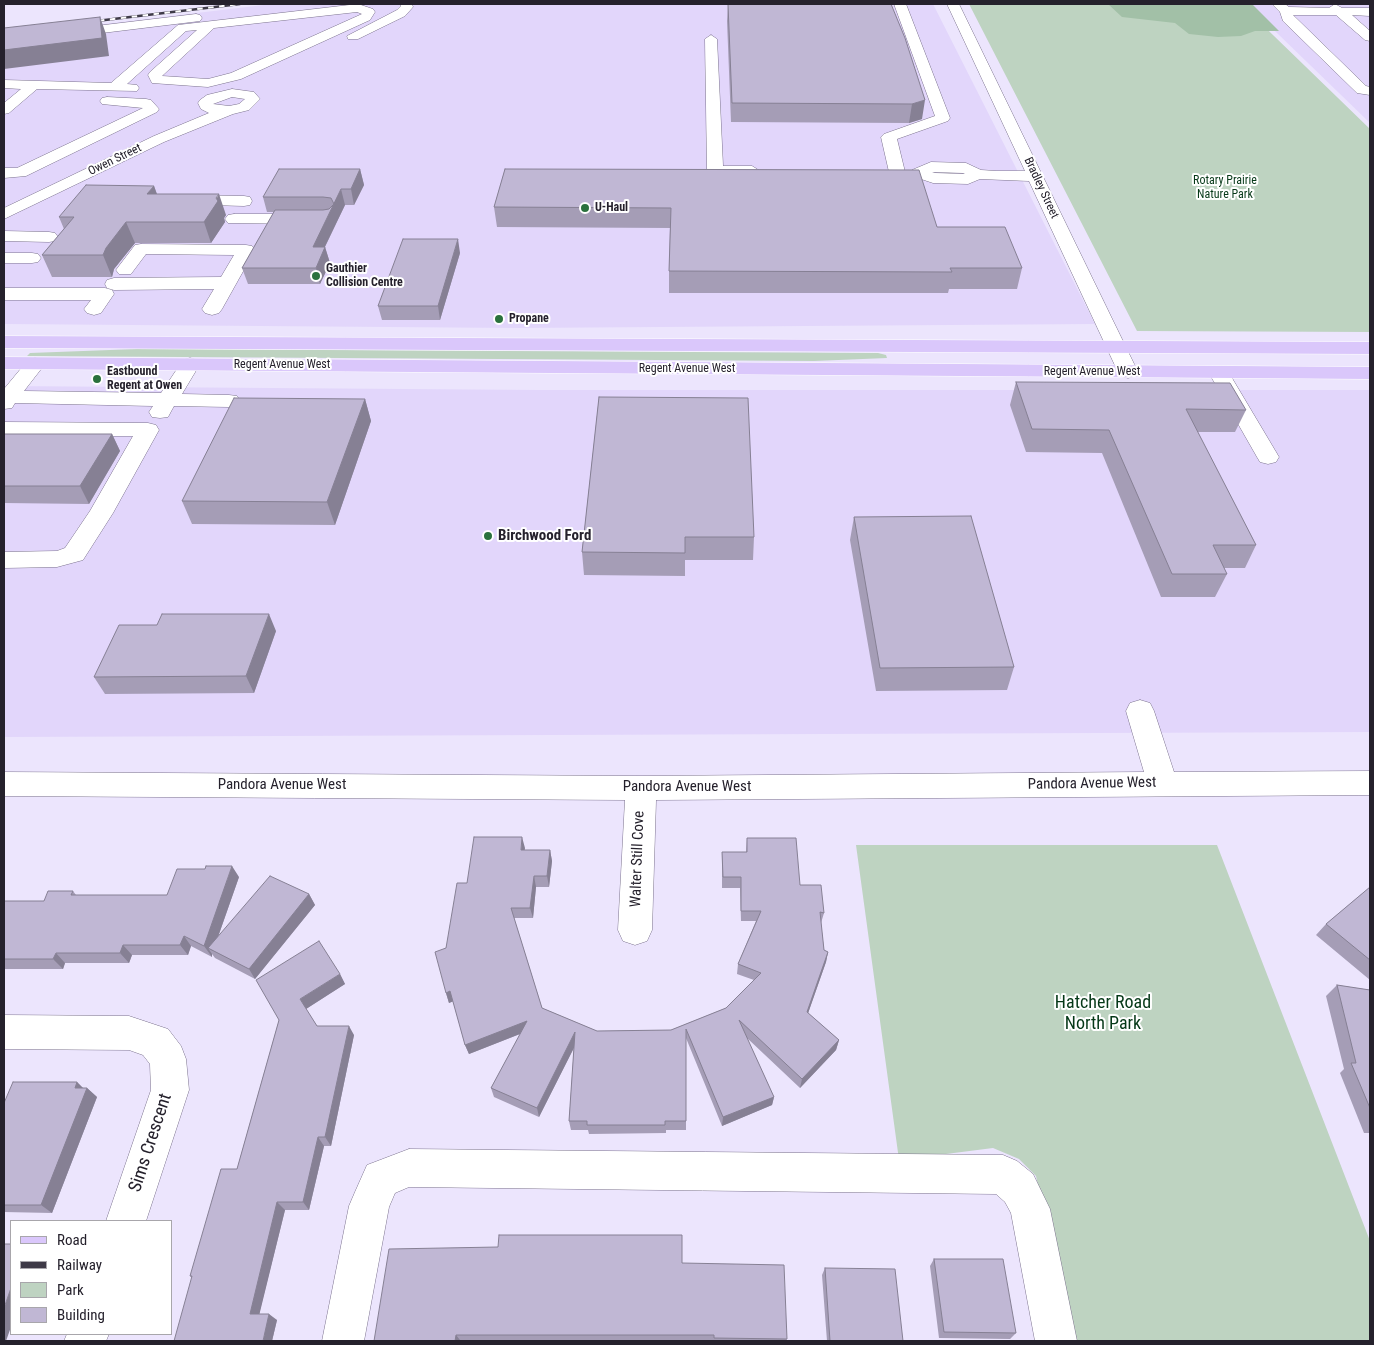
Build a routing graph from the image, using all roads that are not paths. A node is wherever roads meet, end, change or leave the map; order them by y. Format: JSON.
{"nodes":[{"id":1,"x":314,"y":4,"type":"edge"},
{"id":2,"x":406,"y":4,"type":"edge"},
{"id":3,"x":900,"y":4,"type":"edge"},
{"id":4,"x":953,"y":4,"type":"edge"},
{"id":5,"x":1335,"y":8,"type":"edge"},
{"id":6,"x":1288,"y":9,"type":"edge"},
{"id":7,"x":1370,"y":12,"type":"edge"},
{"id":8,"x":248,"y":16,"type":"junction"},
{"id":9,"x":1313,"y":24,"type":"dead end"},
{"id":10,"x":209,"y":26,"type":"junction"},
{"id":11,"x":326,"y":35,"type":"junction"},
{"id":12,"x":1370,"y":37,"type":"edge"},
{"id":13,"x":346,"y":39,"type":"junction"},
{"id":14,"x":711,"y":39,"type":"dead end"},
{"id":15,"x":4,"y":41,"type":"edge"},
{"id":16,"x":369,"y":43,"type":"dead end"},
{"id":17,"x":296,"y":64,"type":"dead end"},
{"id":18,"x":4,"y":84,"type":"edge"},
{"id":19,"x":34,"y":84,"type":"junction"},
{"id":20,"x":115,"y":87,"type":"junction"},
{"id":21,"x":142,"y":88,"type":"junction"},
{"id":22,"x":1370,"y":91,"type":"edge"},
{"id":23,"x":226,"y":94,"type":"junction"},
{"id":24,"x":10,"y":100,"type":"edge"},
{"id":25,"x":206,"y":106,"type":"junction"},
{"id":26,"x":4,"y":110,"type":"edge"},
{"id":27,"x":229,"y":110,"type":"junction"},
{"id":28,"x":159,"y":139,"type":"junction"},
{"id":29,"x":981,"y":164,"type":"junction"},
{"id":30,"x":896,"y":168,"type":"junction"},
{"id":31,"x":763,"y":172,"type":"edge"},
{"id":32,"x":878,"y":172,"type":"edge"},
{"id":33,"x":4,"y":173,"type":"edge"},
{"id":34,"x":1036,"y":176,"type":"junction"},
{"id":35,"x":13,"y":191,"type":"dead end"},
{"id":36,"x":49,"y":191,"type":"junction"},
{"id":37,"x":168,"y":200,"type":"edge"},
{"id":38,"x":244,"y":201,"type":"dead end"},
{"id":39,"x":4,"y":214,"type":"edge"},
{"id":40,"x":234,"y":219,"type":"dead end"},
{"id":41,"x":327,"y":219,"type":"edge"},
{"id":42,"x":6,"y":236,"type":"dead end"},
{"id":43,"x":49,"y":237,"type":"dead end"},
{"id":44,"x":4,"y":258,"type":"edge"},
{"id":45,"x":32,"y":258,"type":"dead end"},
{"id":46,"x":227,"y":283,"type":"junction"},
{"id":47,"x":111,"y":287,"type":"junction"},
{"id":48,"x":4,"y":294,"type":"edge"},
{"id":49,"x":212,"y":309,"type":"dead end"},
{"id":50,"x":4,"y":342,"type":"edge"},
{"id":51,"x":1117,"y":346,"type":"junction"},
{"id":52,"x":1370,"y":348,"type":"edge"},
{"id":53,"x":4,"y":363,"type":"edge"},
{"id":54,"x":35,"y":364,"type":"junction"},
{"id":55,"x":190,"y":364,"type":"junction"},
{"id":56,"x":1128,"y":372,"type":"junction"},
{"id":57,"x":1219,"y":373,"type":"junction"},
{"id":58,"x":1370,"y":373,"type":"edge"},
{"id":59,"x":6,"y":400,"type":"edge"},
{"id":60,"x":168,"y":400,"type":"junction"},
{"id":61,"x":228,"y":401,"type":"dead end"},
{"id":62,"x":4,"y":429,"type":"edge"},
{"id":63,"x":148,"y":430,"type":"junction"},
{"id":64,"x":1268,"y":457,"type":"dead end"},
{"id":65,"x":4,"y":560,"type":"edge"},
{"id":66,"x":1140,"y":711,"type":"dead end"},
{"id":67,"x":1162,"y":783,"type":"junction"},
{"id":68,"x":1370,"y":783,"type":"edge"},
{"id":69,"x":4,"y":784,"type":"edge"},
{"id":70,"x":641,"y":788,"type":"junction"},
{"id":71,"x":635,"y":930,"type":"dead end"},
{"id":72,"x":4,"y":1032,"type":"edge"},
{"id":73,"x":126,"y":1220,"type":"edge"},
{"id":74,"x":343,"y":1341,"type":"edge"},
{"id":75,"x":1056,"y":1341,"type":"edge"}],
"edges":[{"from":1,"to":8,"type":"street"},
{"from":2,"to":13,"type":"street"},
{"from":3,"to":30,"type":"street"},
{"from":4,"to":34,"type":"street","name":"Bradley Street"},
{"from":5,"to":6,"type":"street"},
{"from":5,"to":7,"type":"street"},
{"from":5,"to":12,"type":"street"},
{"from":6,"to":9,"type":"street"},
{"from":6,"to":22,"type":"street"},
{"from":8,"to":10,"type":"street"},
{"from":8,"to":11,"type":"street"},
{"from":8,"to":15,"type":"street"},
{"from":10,"to":11,"type":"street"},
{"from":10,"to":20,"type":"street"},
{"from":11,"to":13,"type":"street"},
{"from":13,"to":16,"type":"street"},
{"from":13,"to":17,"type":"street"},
{"from":14,"to":31,"type":"street"},
{"from":18,"to":19,"type":"street"},
{"from":19,"to":20,"type":"street"},
{"from":19,"to":24,"type":"street"},
{"from":20,"to":21,"type":"street"},
{"from":21,"to":23,"type":"street","name":"Owen Street"},
{"from":21,"to":25,"type":"street"},
{"from":23,"to":25,"type":"street"},
{"from":23,"to":27,"type":"street","name":"Owen Street"},
{"from":24,"to":26,"type":"street"},
{"from":24,"to":33,"type":"street"},
{"from":25,"to":27,"type":"street"},
{"from":25,"to":28,"type":"street"},
{"from":27,"to":28,"type":"street","name":"Owen Street"},
{"from":28,"to":36,"type":"street","name":"Owen Street"},
{"from":29,"to":30,"type":"street"},
{"from":29,"to":30,"type":"street"},
{"from":29,"to":34,"type":"street"},
{"from":30,"to":32,"type":"street"},
{"from":34,"to":51,"type":"street","name":"Bradley Street"},
{"from":35,"to":36,"type":"street"},
{"from":36,"to":39,"type":"street","name":"Owen Street"},
{"from":37,"to":38,"type":"street"},
{"from":40,"to":41,"type":"street"},
{"from":42,"to":43,"type":"street"},
{"from":44,"to":45,"type":"street"},
{"from":46,"to":47,"type":"street"},
{"from":46,"to":47,"type":"street"},
{"from":46,"to":49,"type":"street"},
{"from":47,"to":48,"type":"street"},
{"from":50,"to":51,"type":"main road","name":"Regent Avenue West"},
{"from":51,"to":52,"type":"main road","name":"Regent Avenue West"},
{"from":51,"to":56,"type":"street","name":"Bradley Street"},
{"from":53,"to":54,"type":"main road","name":"Regent Avenue West"},
{"from":54,"to":55,"type":"main road","name":"Regent Avenue West"},
{"from":54,"to":59,"type":"street"},
{"from":55,"to":56,"type":"main road","name":"Regent Avenue West"},
{"from":55,"to":60,"type":"street"},
{"from":56,"to":57,"type":"main road","name":"Regent Avenue West"},
{"from":57,"to":58,"type":"main road","name":"Regent Avenue West"},
{"from":57,"to":64,"type":"street"},
{"from":59,"to":60,"type":"street"},
{"from":60,"to":61,"type":"street"},
{"from":60,"to":63,"type":"street"},
{"from":62,"to":63,"type":"street"},
{"from":63,"to":65,"type":"street"},
{"from":66,"to":67,"type":"street"},
{"from":67,"to":68,"type":"street","name":"Pandora Avenue West"},
{"from":67,"to":70,"type":"street","name":"Pandora Avenue West"},
{"from":69,"to":70,"type":"street","name":"Pandora Avenue West"},
{"from":70,"to":71,"type":"street","name":"Walter Still Cove"},
{"from":72,"to":73,"type":"street","name":"Sims Crescent"},
{"from":74,"to":75,"type":"street"}]}
